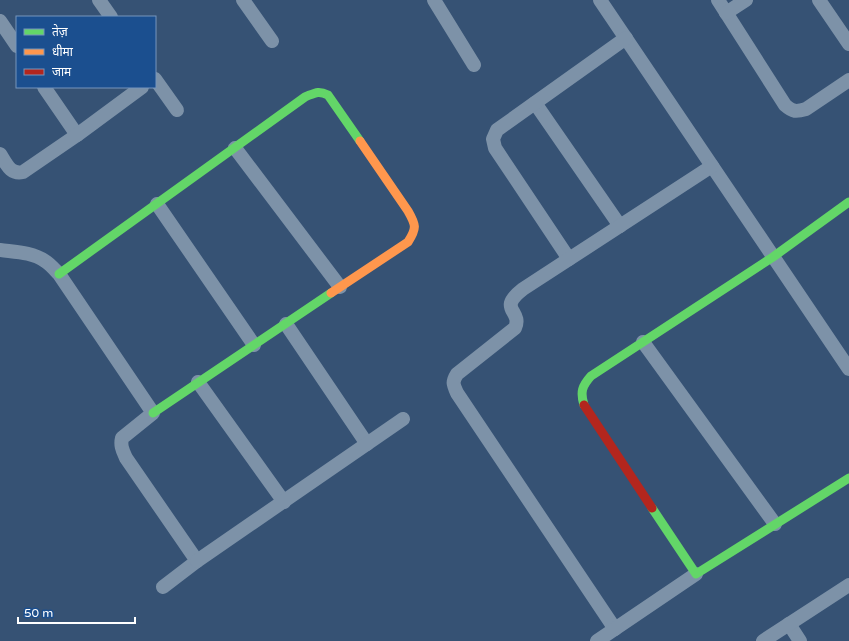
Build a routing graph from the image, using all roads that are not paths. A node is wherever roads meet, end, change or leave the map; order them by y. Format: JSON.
{"nodes":[{"id":1,"x":99,"y":0,"type":"edge"},
{"id":2,"x":242,"y":0,"type":"edge"},
{"id":3,"x":434,"y":0,"type":"edge"},
{"id":4,"x":600,"y":0,"type":"edge"},
{"id":5,"x":718,"y":0,"type":"edge"},
{"id":6,"x":746,"y":0,"type":"edge"},
{"id":7,"x":819,"y":0,"type":"edge"},
{"id":8,"x":726,"y":13,"type":"junction"},
{"id":9,"x":110,"y":16,"type":"edge"},
{"id":10,"x":0,"y":21,"type":"edge"},
{"id":11,"x":626,"y":38,"type":"junction"},
{"id":12,"x":272,"y":41,"type":"dead end"},
{"id":13,"x":849,"y":44,"type":"edge"},
{"id":14,"x":16,"y":45,"type":"edge"},
{"id":15,"x":474,"y":66,"type":"dead end"},
{"id":16,"x":156,"y":80,"type":"edge"},
{"id":17,"x":849,"y":80,"type":"edge"},
{"id":18,"x":45,"y":88,"type":"edge"},
{"id":19,"x":141,"y":88,"type":"edge"},
{"id":20,"x":535,"y":103,"type":"junction"},
{"id":21,"x":177,"y":110,"type":"dead end"},
{"id":22,"x":77,"y":135,"type":"junction"},
{"id":23,"x":235,"y":148,"type":"junction"},
{"id":24,"x":0,"y":154,"type":"edge"},
{"id":25,"x":712,"y":166,"type":"junction"},
{"id":26,"x":157,"y":204,"type":"junction"},
{"id":27,"x":848,"y":206,"type":"edge"},
{"id":28,"x":620,"y":226,"type":"junction"},
{"id":29,"x":0,"y":250,"type":"edge"},
{"id":30,"x":773,"y":257,"type":"junction"},
{"id":31,"x":569,"y":259,"type":"junction"},
{"id":32,"x":59,"y":274,"type":"junction"},
{"id":33,"x":340,"y":287,"type":"junction"},
{"id":34,"x":286,"y":324,"type":"junction"},
{"id":35,"x":643,"y":342,"type":"junction"},
{"id":36,"x":254,"y":345,"type":"junction"},
{"id":37,"x":849,"y":369,"type":"edge"},
{"id":38,"x":198,"y":382,"type":"junction"},
{"id":39,"x":153,"y":413,"type":"junction"},
{"id":40,"x":403,"y":419,"type":"dead end"},
{"id":41,"x":367,"y":444,"type":"junction"},
{"id":42,"x":849,"y":478,"type":"edge"},
{"id":43,"x":284,"y":502,"type":"junction"},
{"id":44,"x":775,"y":524,"type":"junction"},
{"id":45,"x":197,"y":561,"type":"junction"},
{"id":46,"x":696,"y":574,"type":"junction"},
{"id":47,"x":849,"y":585,"type":"edge"},
{"id":48,"x":163,"y":587,"type":"dead end"},
{"id":49,"x":789,"y":624,"type":"junction"},
{"id":50,"x":615,"y":629,"type":"junction"},
{"id":51,"x":597,"y":641,"type":"edge"},
{"id":52,"x":763,"y":641,"type":"edge"},
{"id":53,"x":800,"y":641,"type":"edge"}],
"edges":[{"from":1,"to":9,"type":"street"},
{"from":2,"to":12,"type":"street"},
{"from":3,"to":15,"type":"street"},
{"from":4,"to":11,"type":"street"},
{"from":5,"to":8,"type":"street"},
{"from":6,"to":8,"type":"street"},
{"from":7,"to":13,"type":"street"},
{"from":8,"to":17,"type":"street"},
{"from":10,"to":14,"type":"street"},
{"from":11,"to":20,"type":"street"},
{"from":11,"to":25,"type":"street"},
{"from":16,"to":21,"type":"street"},
{"from":18,"to":22,"type":"street"},
{"from":19,"to":22,"type":"street"},
{"from":20,"to":28,"type":"street"},
{"from":20,"to":31,"type":"street"},
{"from":22,"to":24,"type":"street"},
{"from":23,"to":26,"type":"street"},
{"from":23,"to":33,"type":"street"},
{"from":23,"to":33,"type":"street"},
{"from":25,"to":28,"type":"street"},
{"from":25,"to":30,"type":"street"},
{"from":26,"to":32,"type":"street"},
{"from":26,"to":36,"type":"street"},
{"from":27,"to":30,"type":"street"},
{"from":28,"to":31,"type":"street"},
{"from":29,"to":32,"type":"street"},
{"from":30,"to":35,"type":"street"},
{"from":30,"to":37,"type":"street"},
{"from":31,"to":50,"type":"street"},
{"from":32,"to":39,"type":"street"},
{"from":33,"to":34,"type":"street"},
{"from":34,"to":36,"type":"street"},
{"from":34,"to":41,"type":"street"},
{"from":35,"to":44,"type":"street"},
{"from":35,"to":46,"type":"street"},
{"from":36,"to":38,"type":"street"},
{"from":38,"to":39,"type":"street"},
{"from":38,"to":43,"type":"street"},
{"from":39,"to":45,"type":"street"},
{"from":40,"to":41,"type":"street"},
{"from":41,"to":43,"type":"street"},
{"from":42,"to":44,"type":"street"},
{"from":43,"to":45,"type":"street"},
{"from":44,"to":46,"type":"street"},
{"from":45,"to":48,"type":"street"},
{"from":46,"to":50,"type":"street"},
{"from":47,"to":49,"type":"street"},
{"from":49,"to":52,"type":"street"},
{"from":49,"to":53,"type":"street"},
{"from":50,"to":51,"type":"street"}]}
